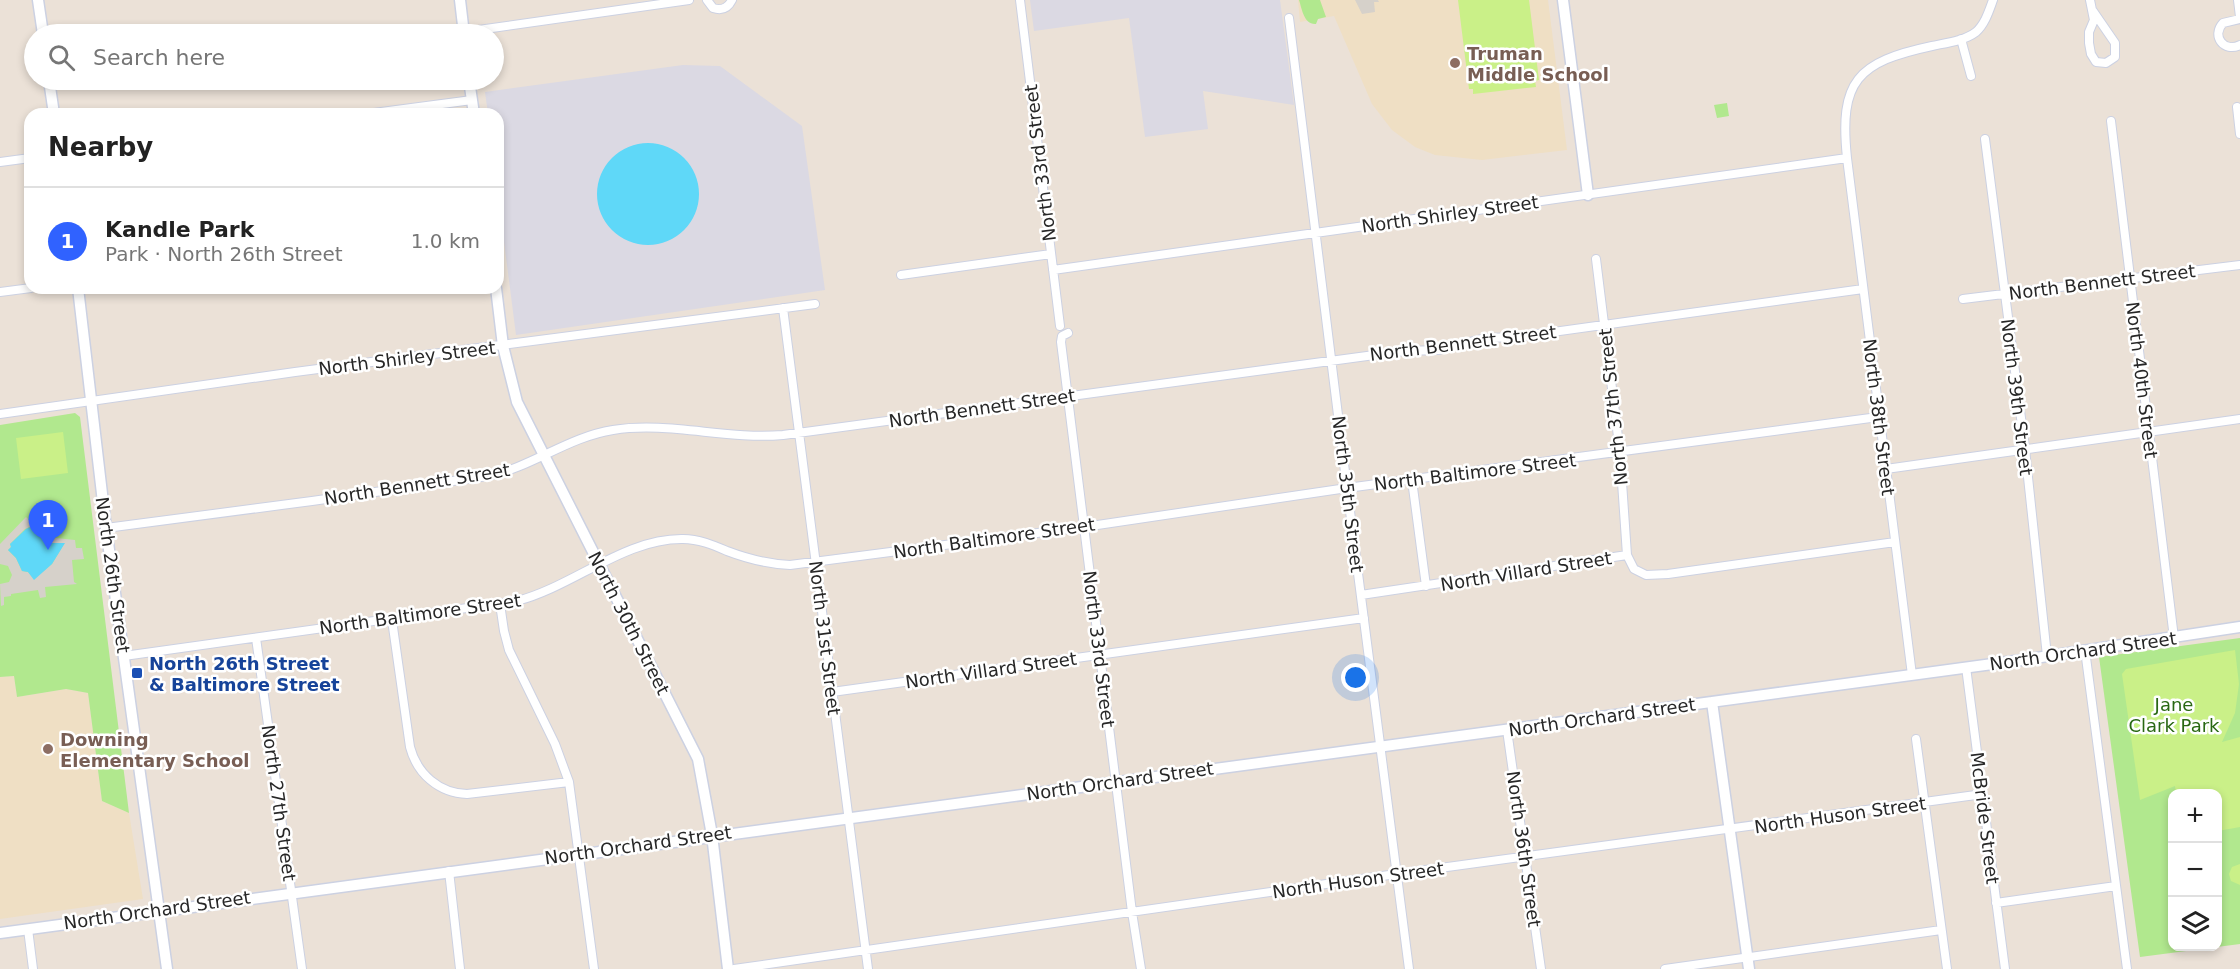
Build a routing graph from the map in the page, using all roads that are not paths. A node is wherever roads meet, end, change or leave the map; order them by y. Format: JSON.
{"nodes":[{"id":1,"x":38,"y":0,"type":"edge"},
{"id":2,"x":460,"y":0,"type":"edge"},
{"id":3,"x":689,"y":0,"type":"edge"},
{"id":4,"x":707,"y":0,"type":"edge"},
{"id":5,"x":732,"y":0,"type":"edge"},
{"id":6,"x":1020,"y":0,"type":"edge"},
{"id":7,"x":1563,"y":0,"type":"edge"},
{"id":8,"x":1993,"y":0,"type":"edge"},
{"id":9,"x":2090,"y":0,"type":"edge"},
{"id":10,"x":2238,"y":0,"type":"edge"},
{"id":11,"x":2093,"y":12,"type":"junction"},
{"id":12,"x":1289,"y":18,"type":"dead end"},
{"id":13,"x":2240,"y":18,"type":"edge"},
{"id":14,"x":42,"y":24,"type":"edge"},
{"id":15,"x":463,"y":24,"type":"edge"},
{"id":16,"x":504,"y":27,"type":"edge"},
{"id":17,"x":1962,"y":39,"type":"junction"},
{"id":18,"x":2240,"y":45,"type":"edge"},
{"id":19,"x":1971,"y":76,"type":"dead end"},
{"id":20,"x":50,"y":90,"type":"edge"},
{"id":21,"x":470,"y":90,"type":"edge"},
{"id":22,"x":472,"y":100,"type":"junction"},
{"id":23,"x":2237,"y":107,"type":"dead end"},
{"id":24,"x":53,"y":108,"type":"edge"},
{"id":25,"x":411,"y":108,"type":"edge"},
{"id":26,"x":473,"y":108,"type":"edge"},
{"id":27,"x":2111,"y":122,"type":"dead end"},
{"id":28,"x":2240,"y":134,"type":"edge"},
{"id":29,"x":1985,"y":139,"type":"dead end"},
{"id":30,"x":1847,"y":158,"type":"junction"},
{"id":31,"x":24,"y":159,"type":"edge"},
{"id":32,"x":0,"y":162,"type":"edge"},
{"id":33,"x":1588,"y":195,"type":"junction"},
{"id":34,"x":1316,"y":233,"type":"junction"},
{"id":35,"x":1051,"y":254,"type":"junction"},
{"id":36,"x":1596,"y":259,"type":"dead end"},
{"id":37,"x":2240,"y":264,"type":"edge"},
{"id":38,"x":1053,"y":270,"type":"junction"},
{"id":39,"x":901,"y":275,"type":"dead end"},
{"id":40,"x":2129,"y":278,"type":"junction"},
{"id":41,"x":24,"y":289,"type":"edge"},
{"id":42,"x":1863,"y":289,"type":"junction"},
{"id":43,"x":0,"y":292,"type":"edge"},
{"id":44,"x":79,"y":294,"type":"edge"},
{"id":45,"x":497,"y":294,"type":"edge"},
{"id":46,"x":2004,"y":294,"type":"junction"},
{"id":47,"x":1963,"y":298,"type":"dead end"},
{"id":48,"x":815,"y":304,"type":"dead end"},
{"id":49,"x":783,"y":308,"type":"junction"},
{"id":50,"x":1604,"y":324,"type":"junction"},
{"id":51,"x":1060,"y":326,"type":"dead end"},
{"id":52,"x":1068,"y":333,"type":"dead end"},
{"id":53,"x":503,"y":346,"type":"junction"},
{"id":54,"x":1332,"y":361,"type":"junction"},
{"id":55,"x":1067,"y":396,"type":"junction"},
{"id":56,"x":91,"y":401,"type":"junction"},
{"id":57,"x":0,"y":414,"type":"edge"},
{"id":58,"x":1878,"y":417,"type":"junction"},
{"id":59,"x":2240,"y":419,"type":"edge"},
{"id":60,"x":2148,"y":431,"type":"junction"},
{"id":61,"x":799,"y":433,"type":"junction"},
{"id":62,"x":2025,"y":449,"type":"junction"},
{"id":63,"x":1620,"y":453,"type":"junction"},
{"id":64,"x":544,"y":455,"type":"junction"},
{"id":65,"x":1886,"y":469,"type":"junction"},
{"id":66,"x":1412,"y":480,"type":"junction"},
{"id":67,"x":1347,"y":488,"type":"junction"},
{"id":68,"x":1084,"y":527,"type":"junction"},
{"id":69,"x":106,"y":528,"type":"junction"},
{"id":70,"x":1895,"y":542,"type":"junction"},
{"id":71,"x":1628,"y":555,"type":"junction"},
{"id":72,"x":816,"y":562,"type":"junction"},
{"id":73,"x":600,"y":566,"type":"junction"},
{"id":74,"x":1426,"y":586,"type":"junction"},
{"id":75,"x":1361,"y":594,"type":"junction"},
{"id":76,"x":500,"y":604,"type":"junction"},
{"id":77,"x":1364,"y":618,"type":"junction"},
{"id":78,"x":392,"y":620,"type":"junction"},
{"id":79,"x":2240,"y":627,"type":"edge"},
{"id":80,"x":256,"y":638,"type":"junction"},
{"id":81,"x":2174,"y":638,"type":"junction"},
{"id":82,"x":2085,"y":650,"type":"junction"},
{"id":83,"x":1100,"y":655,"type":"junction"},
{"id":84,"x":124,"y":656,"type":"junction"},
{"id":85,"x":2047,"y":656,"type":"junction"},
{"id":86,"x":1966,"y":667,"type":"junction"},
{"id":87,"x":1912,"y":675,"type":"junction"},
{"id":88,"x":832,"y":692,"type":"junction"},
{"id":89,"x":1712,"y":702,"type":"junction"},
{"id":90,"x":1508,"y":730,"type":"junction"},
{"id":91,"x":1916,"y":739,"type":"dead end"},
{"id":92,"x":1380,"y":746,"type":"junction"},
{"id":93,"x":569,"y":782,"type":"junction"},
{"id":94,"x":1117,"y":782,"type":"junction"},
{"id":95,"x":1983,"y":794,"type":"junction"},
{"id":96,"x":1926,"y":803,"type":"junction"},
{"id":97,"x":848,"y":817,"type":"junction"},
{"id":98,"x":1730,"y":830,"type":"junction"},
{"id":99,"x":712,"y":835,"type":"junction"},
{"id":100,"x":580,"y":854,"type":"junction"},
{"id":101,"x":1525,"y":857,"type":"junction"},
{"id":102,"x":449,"y":871,"type":"junction"},
{"id":103,"x":1396,"y":874,"type":"junction"},
{"id":104,"x":2116,"y":886,"type":"junction"},
{"id":105,"x":292,"y":892,"type":"junction"},
{"id":106,"x":1996,"y":903,"type":"junction"},
{"id":107,"x":159,"y":910,"type":"junction"},
{"id":108,"x":1132,"y":912,"type":"junction"},
{"id":109,"x":28,"y":929,"type":"junction"},
{"id":110,"x":1941,"y":930,"type":"junction"},
{"id":111,"x":0,"y":933,"type":"edge"},
{"id":112,"x":866,"y":950,"type":"junction"},
{"id":113,"x":1748,"y":963,"type":"edge"},
{"id":114,"x":33,"y":969,"type":"edge"},
{"id":115,"x":167,"y":969,"type":"edge"},
{"id":116,"x":302,"y":969,"type":"edge"},
{"id":117,"x":460,"y":969,"type":"edge"},
{"id":118,"x":594,"y":969,"type":"edge"},
{"id":119,"x":728,"y":969,"type":"edge"},
{"id":120,"x":734,"y":969,"type":"edge"},
{"id":121,"x":868,"y":969,"type":"edge"},
{"id":122,"x":1141,"y":969,"type":"edge"},
{"id":123,"x":1409,"y":969,"type":"edge"},
{"id":124,"x":1541,"y":969,"type":"edge"},
{"id":125,"x":1665,"y":969,"type":"edge"},
{"id":126,"x":1947,"y":969,"type":"edge"},
{"id":127,"x":2005,"y":969,"type":"edge"},
{"id":128,"x":2127,"y":969,"type":"edge"}],
"edges":[{"from":1,"to":14,"type":"street"},
{"from":2,"to":15,"type":"street"},
{"from":3,"to":16,"type":"street"},
{"from":4,"to":5,"type":"street"},
{"from":6,"to":35,"type":"street","name":"North 33rd Street"},
{"from":7,"to":33,"type":"street"},
{"from":8,"to":17,"type":"street"},
{"from":9,"to":11,"type":"street"},
{"from":10,"to":13,"type":"street"},
{"from":11,"to":11,"type":"street"},
{"from":12,"to":34,"type":"street","name":"North 35th Street"},
{"from":13,"to":18,"type":"street"},
{"from":17,"to":19,"type":"street"},
{"from":17,"to":30,"type":"street","name":"North 38th Street"},
{"from":20,"to":24,"type":"street"},
{"from":21,"to":22,"type":"street"},
{"from":22,"to":25,"type":"street"},
{"from":22,"to":26,"type":"street"},
{"from":23,"to":28,"type":"street"},
{"from":27,"to":40,"type":"street","name":"North 40th Street"},
{"from":29,"to":46,"type":"street","name":"North 39th Street"},
{"from":30,"to":33,"type":"street","name":"North Shirley Street"},
{"from":30,"to":42,"type":"street","name":"North 38th Street"},
{"from":31,"to":32,"type":"street"},
{"from":33,"to":34,"type":"street","name":"North Shirley Street"},
{"from":34,"to":38,"type":"street","name":"North Shirley Street"},
{"from":34,"to":54,"type":"street","name":"North 35th Street"},
{"from":35,"to":38,"type":"street","name":"North 33rd Street"},
{"from":35,"to":39,"type":"street"},
{"from":36,"to":50,"type":"street","name":"North 37th Street"},
{"from":37,"to":40,"type":"street","name":"North Bennett Street"},
{"from":38,"to":51,"type":"street","name":"North 33rd Street"},
{"from":40,"to":46,"type":"street","name":"North Bennett Street"},
{"from":40,"to":60,"type":"street","name":"North 40th Street"},
{"from":41,"to":43,"type":"street"},
{"from":42,"to":50,"type":"street","name":"North Bennett Street"},
{"from":42,"to":58,"type":"street","name":"North 38th Street"},
{"from":44,"to":56,"type":"street","name":"North 26th Street"},
{"from":45,"to":53,"type":"street","name":"North 30th Street"},
{"from":46,"to":47,"type":"street","name":"North Bennett Street"},
{"from":46,"to":62,"type":"street","name":"North 39th Street"},
{"from":48,"to":49,"type":"street","name":"North Shirley Street"},
{"from":49,"to":53,"type":"street","name":"North Shirley Street"},
{"from":49,"to":61,"type":"street","name":"North 31st Street"},
{"from":50,"to":54,"type":"street","name":"North Bennett Street"},
{"from":50,"to":63,"type":"street","name":"North 37th Street"},
{"from":52,"to":55,"type":"street","name":"North 33rd Street"},
{"from":53,"to":56,"type":"street","name":"North Shirley Street"},
{"from":53,"to":64,"type":"street","name":"North 30th Street"},
{"from":54,"to":55,"type":"street","name":"North Bennett Street"},
{"from":54,"to":67,"type":"street","name":"North 35th Street"},
{"from":55,"to":61,"type":"street","name":"North Bennett Street"},
{"from":55,"to":68,"type":"street","name":"North 33rd Street"},
{"from":56,"to":57,"type":"street","name":"North Shirley Street"},
{"from":56,"to":69,"type":"street","name":"North 26th Street"},
{"from":58,"to":63,"type":"street","name":"North Baltimore Street"},
{"from":58,"to":65,"type":"street","name":"North 38th Street"},
{"from":59,"to":60,"type":"street"},
{"from":60,"to":62,"type":"street"},
{"from":60,"to":81,"type":"street","name":"North 40th Street"},
{"from":61,"to":64,"type":"street","name":"North Bennett Street"},
{"from":61,"to":72,"type":"street","name":"North 31st Street"},
{"from":62,"to":65,"type":"street"},
{"from":62,"to":85,"type":"street","name":"North 39th Street"},
{"from":63,"to":66,"type":"street","name":"North Baltimore Street"},
{"from":63,"to":71,"type":"street","name":"North 37th Street"},
{"from":64,"to":69,"type":"street","name":"North Bennett Street"},
{"from":64,"to":73,"type":"street","name":"North 30th Street"},
{"from":65,"to":70,"type":"street","name":"North 38th Street"},
{"from":66,"to":67,"type":"street","name":"North Baltimore Street"},
{"from":66,"to":74,"type":"street"},
{"from":67,"to":68,"type":"street","name":"North Baltimore Street"},
{"from":67,"to":75,"type":"street","name":"North 35th Street"},
{"from":68,"to":72,"type":"street","name":"North Baltimore Street"},
{"from":68,"to":83,"type":"street","name":"North 33rd Street"},
{"from":69,"to":84,"type":"street","name":"North 26th Street"},
{"from":70,"to":71,"type":"street","name":"North Villard Street"},
{"from":70,"to":87,"type":"street","name":"North 38th Street"},
{"from":71,"to":74,"type":"street","name":"North Villard Street"},
{"from":72,"to":73,"type":"street","name":"North Baltimore Street"},
{"from":72,"to":88,"type":"street","name":"North 31st Street"},
{"from":73,"to":76,"type":"street","name":"North Baltimore Street"},
{"from":73,"to":99,"type":"street","name":"North 30th Street"},
{"from":74,"to":75,"type":"street","name":"North Villard Street"},
{"from":75,"to":77,"type":"street","name":"North 35th Street"},
{"from":76,"to":78,"type":"street","name":"North Baltimore Street"},
{"from":76,"to":93,"type":"street"},
{"from":77,"to":83,"type":"street","name":"North Villard Street"},
{"from":77,"to":92,"type":"street","name":"North 35th Street"},
{"from":78,"to":80,"type":"street","name":"North Baltimore Street"},
{"from":78,"to":93,"type":"street"},
{"from":79,"to":81,"type":"street","name":"North Orchard Street"},
{"from":80,"to":84,"type":"street","name":"North Baltimore Street"},
{"from":80,"to":105,"type":"street","name":"North 27th Street"},
{"from":81,"to":82,"type":"street","name":"North Orchard Street"},
{"from":82,"to":85,"type":"street","name":"North Orchard Street"},
{"from":82,"to":104,"type":"street"},
{"from":83,"to":88,"type":"street","name":"North Villard Street"},
{"from":83,"to":94,"type":"street","name":"North 33rd Street"},
{"from":84,"to":107,"type":"street","name":"North 26th Street"},
{"from":85,"to":86,"type":"street","name":"North Orchard Street"},
{"from":86,"to":87,"type":"street","name":"North Orchard Street"},
{"from":86,"to":95,"type":"street","name":"McBride Street"},
{"from":87,"to":89,"type":"street","name":"North Orchard Street"},
{"from":88,"to":97,"type":"street","name":"North 31st Street"},
{"from":89,"to":90,"type":"street","name":"North Orchard Street"},
{"from":89,"to":98,"type":"street"},
{"from":90,"to":92,"type":"street","name":"North Orchard Street"},
{"from":90,"to":101,"type":"street","name":"North 36th Street"},
{"from":91,"to":96,"type":"street"},
{"from":92,"to":94,"type":"street","name":"North Orchard Street"},
{"from":92,"to":103,"type":"street","name":"North 35th Street"},
{"from":93,"to":100,"type":"street"},
{"from":94,"to":97,"type":"street","name":"North Orchard Street"},
{"from":94,"to":108,"type":"street","name":"North 33rd Street"},
{"from":95,"to":96,"type":"street","name":"North Huson Street"},
{"from":95,"to":106,"type":"street","name":"McBride Street"},
{"from":96,"to":98,"type":"street","name":"North Huson Street"},
{"from":96,"to":110,"type":"street"},
{"from":97,"to":99,"type":"street","name":"North Orchard Street"},
{"from":97,"to":112,"type":"street","name":"North 31st Street"},
{"from":98,"to":101,"type":"street","name":"North Huson Street"},
{"from":98,"to":113,"type":"street"},
{"from":99,"to":100,"type":"street","name":"North Orchard Street"},
{"from":99,"to":119,"type":"street","name":"North 30th Street"},
{"from":100,"to":102,"type":"street","name":"North Orchard Street"},
{"from":100,"to":118,"type":"street"},
{"from":101,"to":103,"type":"street","name":"North Huson Street"},
{"from":101,"to":124,"type":"street","name":"North 36th Street"},
{"from":102,"to":105,"type":"street","name":"North Orchard Street"},
{"from":102,"to":117,"type":"street"},
{"from":103,"to":108,"type":"street","name":"North Huson Street"},
{"from":103,"to":123,"type":"street","name":"North 35th Street"},
{"from":104,"to":106,"type":"street"},
{"from":104,"to":128,"type":"street"},
{"from":105,"to":107,"type":"street","name":"North Orchard Street"},
{"from":105,"to":116,"type":"street","name":"North 27th Street"},
{"from":106,"to":127,"type":"street","name":"McBride Street"},
{"from":107,"to":109,"type":"street","name":"North Orchard Street"},
{"from":107,"to":115,"type":"street","name":"North 26th Street"},
{"from":108,"to":112,"type":"street","name":"North Huson Street"},
{"from":108,"to":122,"type":"street","name":"North 33rd Street"},
{"from":109,"to":111,"type":"street","name":"North Orchard Street"},
{"from":109,"to":114,"type":"street"},
{"from":110,"to":113,"type":"street"},
{"from":110,"to":126,"type":"street"},
{"from":112,"to":120,"type":"street","name":"North Huson Street"},
{"from":112,"to":121,"type":"street","name":"North 31st Street"},
{"from":113,"to":125,"type":"street"}]}
